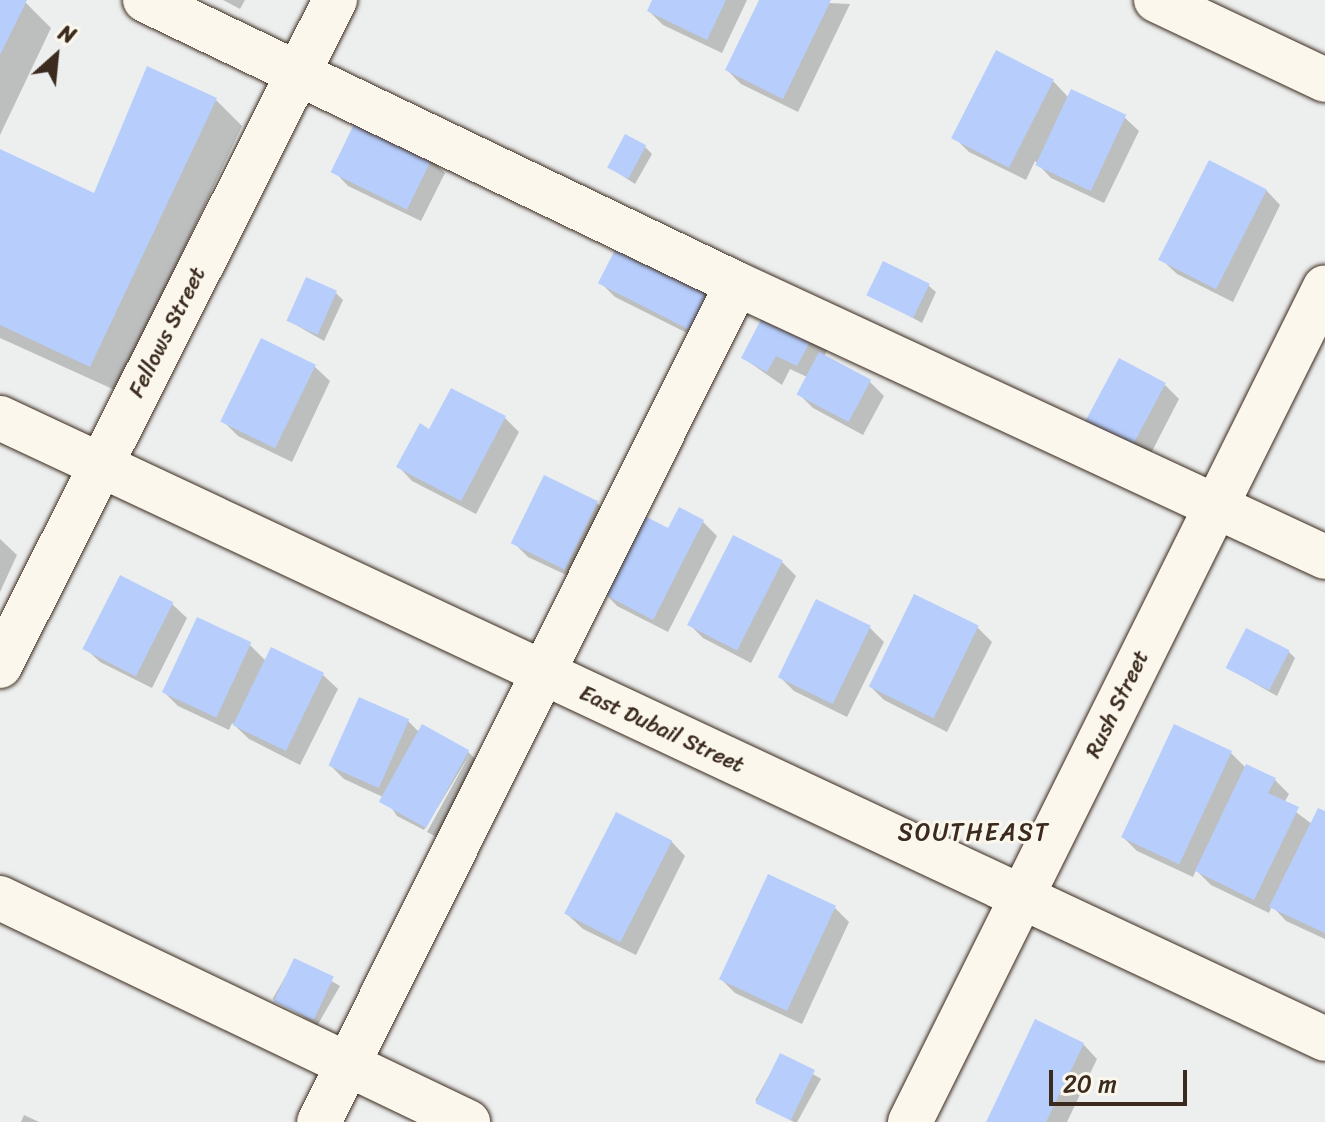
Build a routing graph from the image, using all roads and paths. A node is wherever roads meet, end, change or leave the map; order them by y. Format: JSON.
{"nodes":[{"id":1,"x":145,"y":0,"type":"edge"},
{"id":2,"x":335,"y":0,"type":"edge"},
{"id":3,"x":1156,"y":0,"type":"edge"},
{"id":4,"x":299,"y":72,"type":"junction"},
{"id":5,"x":1325,"y":80,"type":"edge"},
{"id":6,"x":737,"y":284,"type":"junction"},
{"id":7,"x":1325,"y":287,"type":"edge"},
{"id":8,"x":0,"y":418,"type":"edge"},
{"id":9,"x":100,"y":464,"type":"junction"},
{"id":10,"x":1216,"y":505,"type":"junction"},
{"id":11,"x":1325,"y":557,"type":"edge"},
{"id":12,"x":0,"y":666,"type":"edge"},
{"id":13,"x":543,"y":673,"type":"junction"},
{"id":14,"x":1023,"y":897,"type":"junction"},
{"id":15,"x":0,"y":898,"type":"edge"},
{"id":16,"x":1325,"y":1039,"type":"edge"},
{"id":17,"x":349,"y":1064,"type":"junction"},
{"id":18,"x":319,"y":1122,"type":"edge"},
{"id":19,"x":468,"y":1122,"type":"edge"},
{"id":20,"x":910,"y":1122,"type":"edge"}],
"edges":[{"from":1,"to":4,"type":"street"},
{"from":2,"to":4,"type":"street","name":"Fellows Street"},
{"from":3,"to":5,"type":"street"},
{"from":4,"to":6,"type":"street"},
{"from":4,"to":9,"type":"street","name":"Fellows Street"},
{"from":6,"to":10,"type":"street"},
{"from":6,"to":13,"type":"street"},
{"from":7,"to":10,"type":"street","name":"Rush Street"},
{"from":8,"to":9,"type":"street","name":"East Dubail Street"},
{"from":9,"to":12,"type":"street","name":"Fellows Street"},
{"from":9,"to":13,"type":"street","name":"East Dubail Street"},
{"from":10,"to":11,"type":"street"},
{"from":10,"to":14,"type":"street","name":"Rush Street"},
{"from":13,"to":14,"type":"street","name":"East Dubail Street"},
{"from":13,"to":17,"type":"street"},
{"from":14,"to":16,"type":"street","name":"East Dubail Street"},
{"from":14,"to":20,"type":"street","name":"Rush Street"},
{"from":15,"to":17,"type":"street"},
{"from":17,"to":18,"type":"street"},
{"from":17,"to":19,"type":"street"}]}
